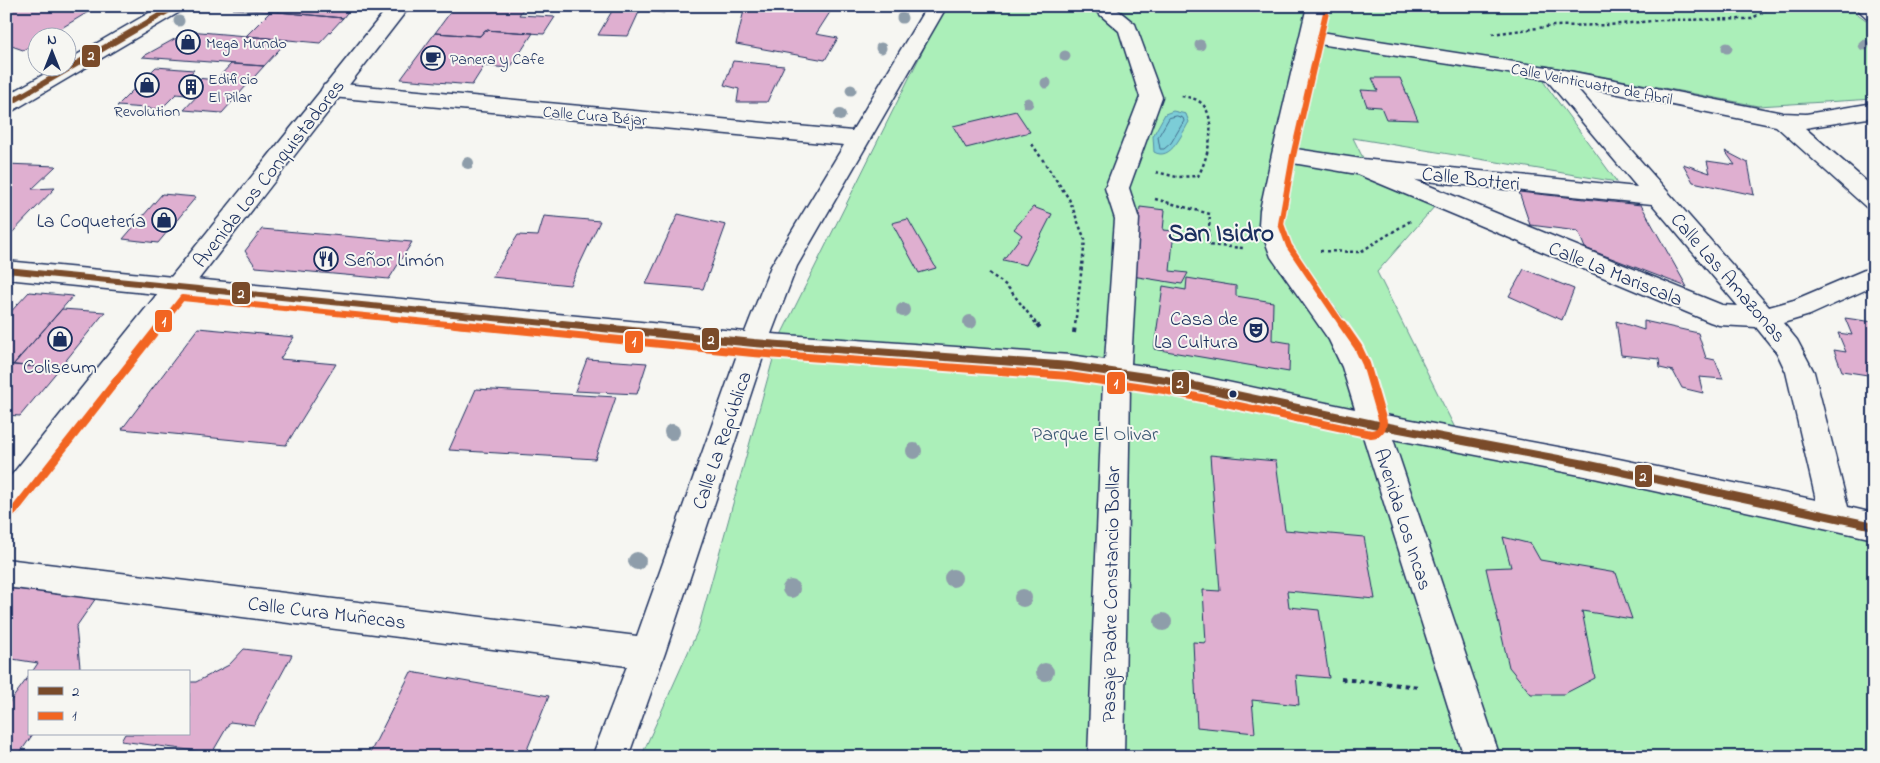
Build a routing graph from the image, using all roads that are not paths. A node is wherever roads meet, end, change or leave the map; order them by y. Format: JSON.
{"nodes":[{"id":1,"x":176,"y":6,"type":"edge"},
{"id":2,"x":400,"y":6,"type":"edge"},
{"id":3,"x":936,"y":6,"type":"edge"},
{"id":4,"x":1100,"y":6,"type":"edge"},
{"id":5,"x":1317,"y":6,"type":"edge"},
{"id":6,"x":1864,"y":6,"type":"edge"},
{"id":7,"x":1874,"y":14,"type":"edge"},
{"id":8,"x":1309,"y":36,"type":"junction"},
{"id":9,"x":1553,"y":74,"type":"junction"},
{"id":10,"x":332,"y":90,"type":"junction"},
{"id":11,"x":6,"y":105,"type":"edge"},
{"id":12,"x":1874,"y":110,"type":"edge"},
{"id":13,"x":1784,"y":120,"type":"junction"},
{"id":14,"x":858,"y":139,"type":"junction"},
{"id":15,"x":1283,"y":154,"type":"junction"},
{"id":16,"x":1362,"y":167,"type":"junction"},
{"id":17,"x":1659,"y":197,"type":"junction"},
{"id":18,"x":1874,"y":201,"type":"edge"},
{"id":19,"x":6,"y":270,"type":"edge"},
{"id":20,"x":1874,"y":275,"type":"edge"},
{"id":21,"x":178,"y":288,"type":"junction"},
{"id":22,"x":1765,"y":318,"type":"junction"},
{"id":23,"x":754,"y":343,"type":"junction"},
{"id":24,"x":1117,"y":372,"type":"junction"},
{"id":25,"x":1373,"y":424,"type":"junction"},
{"id":26,"x":6,"y":505,"type":"edge"},
{"id":27,"x":1835,"y":518,"type":"junction"},
{"id":28,"x":1874,"y":526,"type":"edge"},
{"id":29,"x":6,"y":573,"type":"edge"},
{"id":30,"x":648,"y":652,"type":"junction"},
{"id":31,"x":610,"y":757,"type":"edge"},
{"id":32,"x":1106,"y":757,"type":"edge"},
{"id":33,"x":1482,"y":757,"type":"edge"}],
"edges":[{"from":1,"to":11,"type":"street"},
{"from":2,"to":10,"type":"street","name":"Avenida Los Conquistadores"},
{"from":3,"to":14,"type":"street","name":"Calle La República"},
{"from":4,"to":24,"type":"street","name":"Pasaje Padre Constancio Bollar"},
{"from":5,"to":8,"type":"street","name":"Avenida Los Incas"},
{"from":6,"to":7,"type":"street"},
{"from":8,"to":9,"type":"street","name":"Calle Veinticuatro de Abril"},
{"from":8,"to":15,"type":"street","name":"Avenida Los Incas"},
{"from":9,"to":13,"type":"street","name":"Calle Veinticuatro de Abril"},
{"from":9,"to":17,"type":"street","name":"Calle Las Amazonas"},
{"from":10,"to":14,"type":"street","name":"Calle Cura Béjar"},
{"from":10,"to":21,"type":"street","name":"Avenida Los Conquistadores"},
{"from":12,"to":13,"type":"street","name":"Calle Veinticuatro de Abril"},
{"from":13,"to":18,"type":"street"},
{"from":14,"to":23,"type":"street","name":"Calle La República"},
{"from":15,"to":16,"type":"street","name":"Calle Botteri"},
{"from":15,"to":25,"type":"street","name":"Avenida Los Incas"},
{"from":16,"to":17,"type":"street","name":"Calle Botteri"},
{"from":16,"to":22,"type":"street","name":"Calle La Mariscala"},
{"from":17,"to":22,"type":"street","name":"Calle Las Amazonas"},
{"from":19,"to":21,"type":"street"},
{"from":20,"to":22,"type":"street","name":"Calle La Mariscala"},
{"from":21,"to":23,"type":"street"},
{"from":21,"to":26,"type":"street","name":"Avenida Los Conquistadores"},
{"from":22,"to":27,"type":"street","name":"Calle Las Amazonas"},
{"from":23,"to":24,"type":"street"},
{"from":23,"to":30,"type":"street","name":"Calle La República"},
{"from":24,"to":25,"type":"street"},
{"from":24,"to":32,"type":"street","name":"Pasaje Padre Constancio Bollar"},
{"from":25,"to":27,"type":"street"},
{"from":25,"to":33,"type":"street","name":"Avenida Los Incas"},
{"from":27,"to":28,"type":"street"},
{"from":29,"to":30,"type":"street","name":"Calle Cura Muñecas"},
{"from":30,"to":31,"type":"street","name":"Calle La República"}]}
